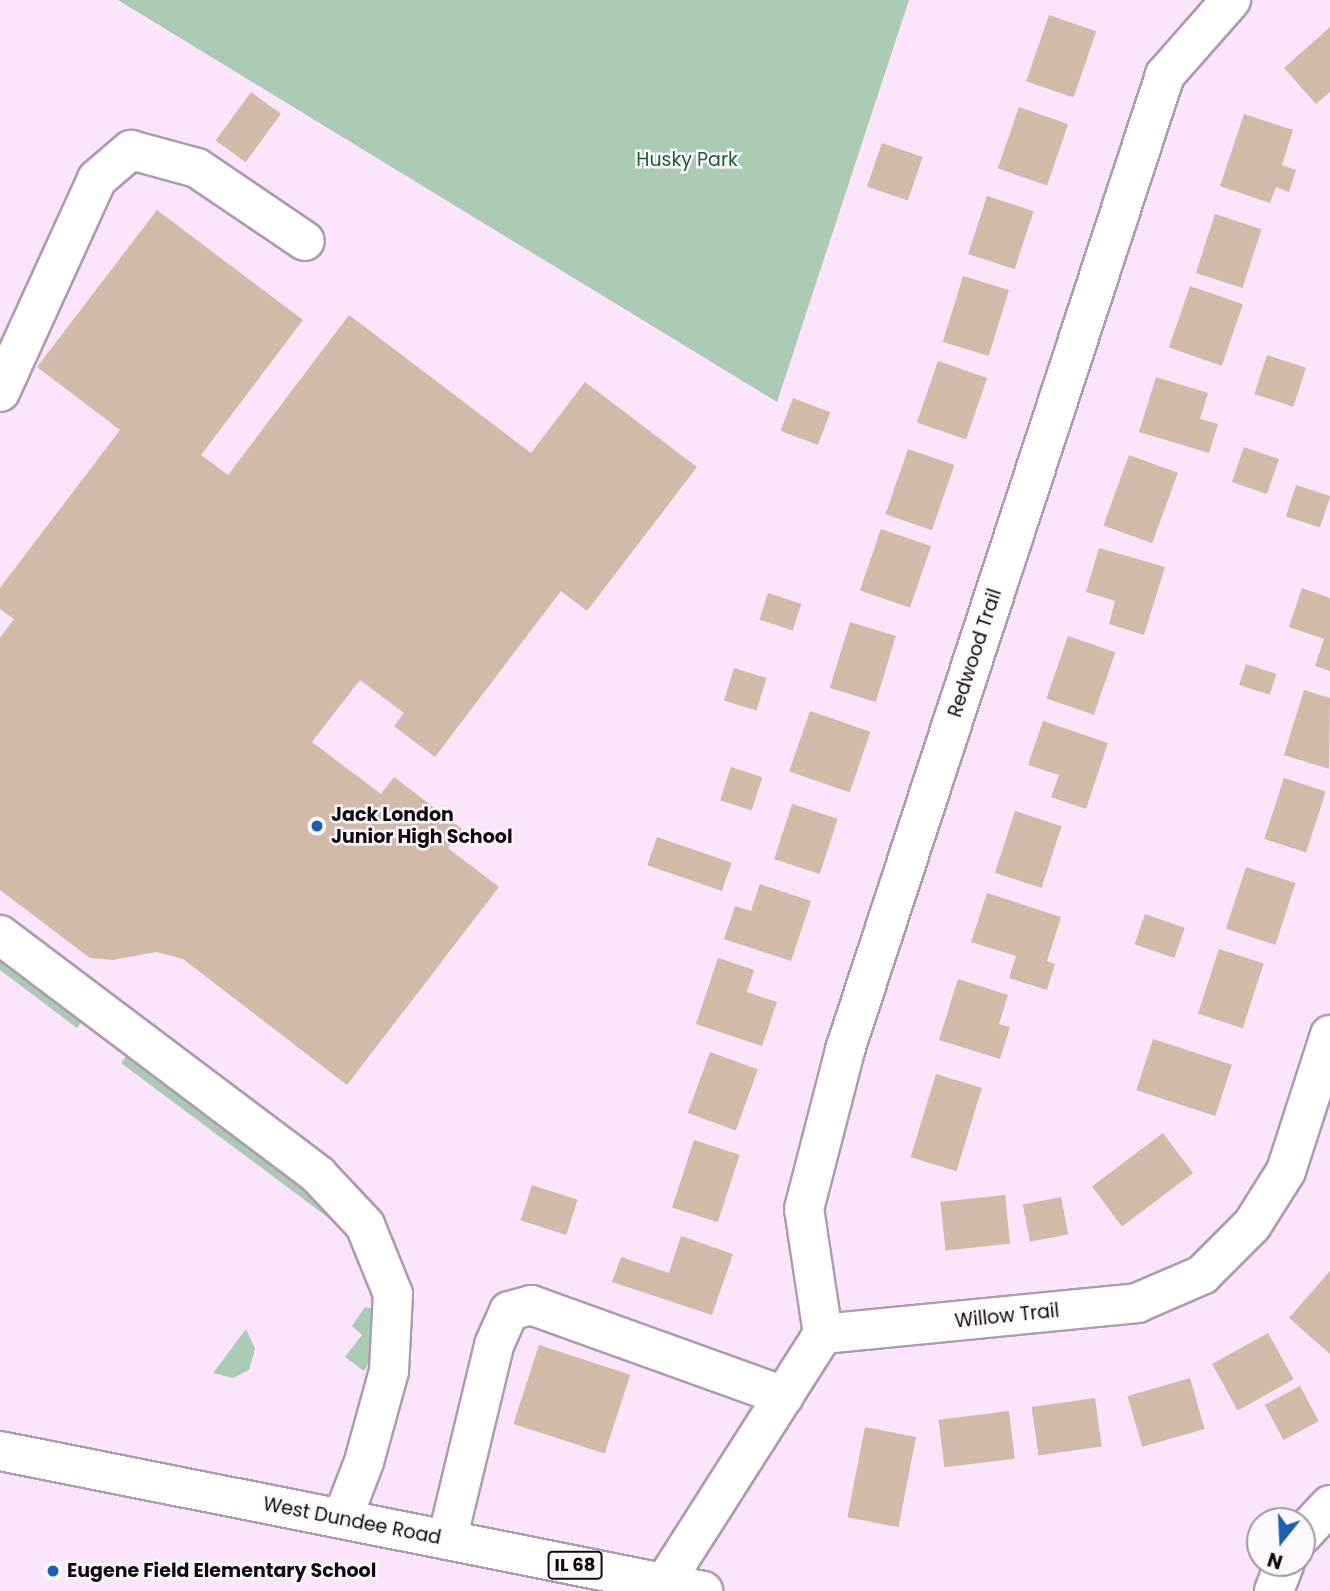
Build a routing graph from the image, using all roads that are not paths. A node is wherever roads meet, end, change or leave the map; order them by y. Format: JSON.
{"nodes":[{"id":1,"x":1231,"y":0,"type":"edge"},
{"id":2,"x":305,"y":241,"type":"dead end"},
{"id":3,"x":0,"y":392,"type":"edge"},
{"id":4,"x":0,"y":935,"type":"edge"},
{"id":5,"x":1330,"y":1034,"type":"edge"},
{"id":6,"x":823,"y":1334,"type":"junction"},
{"id":7,"x":784,"y":1396,"type":"junction"},
{"id":8,"x":0,"y":1451,"type":"edge"},
{"id":9,"x":1330,"y":1505,"type":"edge"},
{"id":10,"x":342,"y":1519,"type":"junction"},
{"id":11,"x":1316,"y":1520,"type":"edge"},
{"id":12,"x":447,"y":1540,"type":"junction"},
{"id":13,"x":665,"y":1582,"type":"junction"},
{"id":14,"x":703,"y":1591,"type":"edge"}],
"edges":[{"from":1,"to":6,"type":"street","name":"Redwood Trail"},
{"from":2,"to":3,"type":"street"},
{"from":4,"to":10,"type":"street"},
{"from":5,"to":6,"type":"street","name":"Willow Trail"},
{"from":6,"to":7,"type":"street"},
{"from":7,"to":12,"type":"street"},
{"from":7,"to":13,"type":"street"},
{"from":8,"to":10,"type":"street","name":"West Dundee Road","number":"IL 68"},
{"from":9,"to":11,"type":"street"},
{"from":10,"to":12,"type":"street","name":"West Dundee Road","number":"IL 68"},
{"from":12,"to":13,"type":"street","name":"West Dundee Road","number":"IL 68"},
{"from":13,"to":14,"type":"street","name":"West Dundee Road","number":"IL 68"}]}
